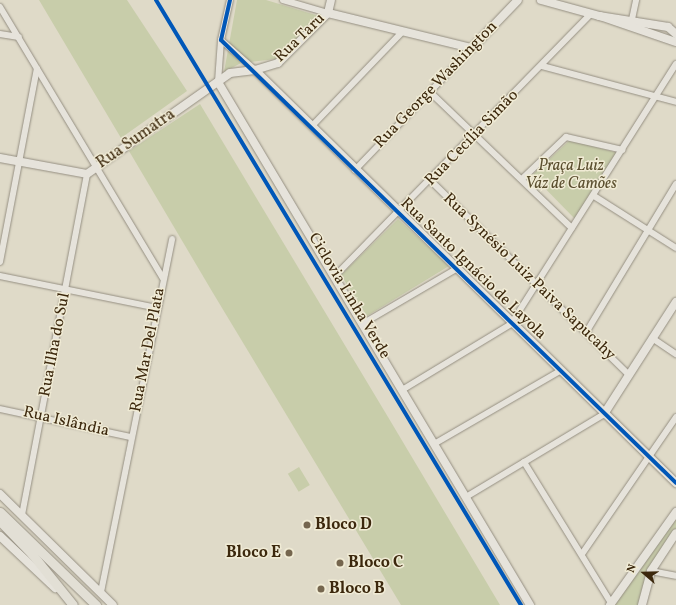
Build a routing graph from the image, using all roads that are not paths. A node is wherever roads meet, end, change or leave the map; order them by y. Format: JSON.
{"nodes":[{"id":1,"x":230,"y":0,"type":"edge"},
{"id":2,"x":283,"y":0,"type":"edge"},
{"id":3,"x":331,"y":0,"type":"edge"},
{"id":4,"x":518,"y":0,"type":"edge"},
{"id":5,"x":541,"y":0,"type":"edge"},
{"id":6,"x":636,"y":0,"type":"edge"},
{"id":7,"x":0,"y":6,"type":"edge"},
{"id":8,"x":328,"y":13,"type":"junction"},
{"id":9,"x":595,"y":15,"type":"junction"},
{"id":10,"x":632,"y":20,"type":"junction"},
{"id":11,"x":672,"y":28,"type":"edge"},
{"id":12,"x":631,"y":29,"type":"junction"},
{"id":13,"x":402,"y":32,"type":"junction"},
{"id":14,"x":0,"y":34,"type":"edge"},
{"id":15,"x":676,"y":34,"type":"edge"},
{"id":16,"x":19,"y":38,"type":"junction"},
{"id":17,"x":221,"y":40,"type":"junction"},
{"id":18,"x":676,"y":42,"type":"edge"},
{"id":19,"x":472,"y":48,"type":"junction"},
{"id":20,"x":676,"y":64,"type":"edge"},
{"id":21,"x":542,"y":66,"type":"junction"},
{"id":22,"x":36,"y":68,"type":"junction"},
{"id":23,"x":255,"y":70,"type":"junction"},
{"id":24,"x":218,"y":82,"type":"junction"},
{"id":25,"x":432,"y":93,"type":"junction"},
{"id":26,"x":656,"y":97,"type":"junction"},
{"id":27,"x":676,"y":102,"type":"edge"},
{"id":28,"x":312,"y":126,"type":"junction"},
{"id":29,"x":474,"y":134,"type":"junction"},
{"id":30,"x":623,"y":150,"type":"junction"},
{"id":31,"x":0,"y":158,"type":"edge"},
{"id":32,"x":20,"y":162,"type":"junction"},
{"id":33,"x":97,"y":167,"type":"junction"},
{"id":34,"x":355,"y":170,"type":"junction"},
{"id":35,"x":87,"y":174,"type":"junction"},
{"id":36,"x":522,"y":179,"type":"junction"},
{"id":37,"x":430,"y":180,"type":"junction"},
{"id":38,"x":676,"y":184,"type":"edge"},
{"id":39,"x":594,"y":196,"type":"junction"},
{"id":40,"x":398,"y":213,"type":"junction"},
{"id":41,"x":572,"y":228,"type":"junction"},
{"id":42,"x":648,"y":230,"type":"junction"},
{"id":43,"x":172,"y":239,"type":"dead end"},
{"id":44,"x":676,"y":248,"type":"edge"},
{"id":45,"x":0,"y":262,"type":"edge"},
{"id":46,"x":456,"y":269,"type":"junction"},
{"id":47,"x":0,"y":276,"type":"edge"},
{"id":48,"x":334,"y":277,"type":"junction"},
{"id":49,"x":163,"y":278,"type":"junction"},
{"id":50,"x":539,"y":284,"type":"junction"},
{"id":51,"x":66,"y":291,"type":"junction"},
{"id":52,"x":676,"y":302,"type":"edge"},
{"id":53,"x":157,"y":308,"type":"junction"},
{"id":54,"x":362,"y":324,"type":"junction"},
{"id":55,"x":511,"y":324,"type":"junction"},
{"id":56,"x":587,"y":332,"type":"junction"},
{"id":57,"x":652,"y":338,"type":"junction"},
{"id":58,"x":676,"y":354,"type":"edge"},
{"id":59,"x":560,"y":371,"type":"junction"},
{"id":60,"x":628,"y":374,"type":"junction"},
{"id":61,"x":402,"y":390,"type":"junction"},
{"id":62,"x":0,"y":409,"type":"edge"},
{"id":63,"x":604,"y":414,"type":"junction"},
{"id":64,"x":42,"y":416,"type":"junction"},
{"id":65,"x":676,"y":417,"type":"edge"},
{"id":66,"x":131,"y":437,"type":"junction"},
{"id":67,"x":434,"y":444,"type":"junction"},
{"id":68,"x":649,"y":457,"type":"junction"},
{"id":69,"x":524,"y":462,"type":"junction"},
{"id":70,"x":676,"y":483,"type":"edge"},
{"id":71,"x":0,"y":494,"type":"edge"},
{"id":72,"x":466,"y":497,"type":"junction"},
{"id":73,"x":0,"y":512,"type":"edge"},
{"id":74,"x":676,"y":512,"type":"edge"},
{"id":75,"x":22,"y":515,"type":"junction"},
{"id":76,"x":0,"y":521,"type":"edge"},
{"id":77,"x":673,"y":524,"type":"edge"},
{"id":78,"x":676,"y":533,"type":"edge"},
{"id":79,"x":0,"y":536,"type":"edge"},
{"id":80,"x":582,"y":554,"type":"junction"},
{"id":81,"x":652,"y":571,"type":"junction"},
{"id":82,"x":676,"y":576,"type":"edge"},
{"id":83,"x":101,"y":592,"type":"junction"},
{"id":84,"x":65,"y":597,"type":"junction"},
{"id":85,"x":611,"y":604,"type":"edge"},
{"id":86,"x":73,"y":605,"type":"edge"},
{"id":87,"x":96,"y":605,"type":"edge"},
{"id":88,"x":114,"y":605,"type":"edge"},
{"id":89,"x":530,"y":605,"type":"edge"},
{"id":90,"x":642,"y":605,"type":"edge"}],
"edges":[{"from":1,"to":17,"type":"street"},
{"from":2,"to":8,"type":"street"},
{"from":3,"to":8,"type":"street","name":"Rua Taru"},
{"from":4,"to":19,"type":"street","name":"Rua George Washington"},
{"from":5,"to":9,"type":"street"},
{"from":6,"to":10,"type":"street"},
{"from":7,"to":16,"type":"street","name":"Rua Mar Del Plata"},
{"from":8,"to":13,"type":"street"},
{"from":8,"to":23,"type":"street","name":"Rua Taru"},
{"from":9,"to":10,"type":"street"},
{"from":9,"to":12,"type":"street"},
{"from":9,"to":21,"type":"street","name":"Rua Cecília Simão"},
{"from":10,"to":11,"type":"street"},
{"from":10,"to":12,"type":"street"},
{"from":11,"to":15,"type":"street"},
{"from":12,"to":18,"type":"street"},
{"from":13,"to":19,"type":"street"},
{"from":13,"to":28,"type":"street"},
{"from":14,"to":16,"type":"street"},
{"from":16,"to":22,"type":"street","name":"Rua Mar Del Plata"},
{"from":17,"to":23,"type":"street"},
{"from":17,"to":24,"type":"street"},
{"from":19,"to":25,"type":"street","name":"Rua George Washington"},
{"from":20,"to":26,"type":"street"},
{"from":21,"to":26,"type":"street"},
{"from":21,"to":29,"type":"street","name":"Rua Cecília Simão"},
{"from":22,"to":32,"type":"street"},
{"from":22,"to":33,"type":"street","name":"Rua Mar Del Plata"},
{"from":23,"to":24,"type":"street","name":"Rua Taru"},
{"from":23,"to":28,"type":"street","name":"Rua Santo Ignácio de Layola"},
{"from":24,"to":33,"type":"street","name":"Rua Sumatra"},
{"from":24,"to":48,"type":"street"},
{"from":25,"to":29,"type":"street"},
{"from":25,"to":34,"type":"street","name":"Rua George Washington"},
{"from":26,"to":27,"type":"street"},
{"from":26,"to":30,"type":"street"},
{"from":28,"to":34,"type":"street","name":"Rua Santo Ignácio de Layola"},
{"from":29,"to":36,"type":"street"},
{"from":29,"to":37,"type":"street","name":"Rua Cecília Simão"},
{"from":30,"to":36,"type":"street"},
{"from":30,"to":39,"type":"street"},
{"from":31,"to":32,"type":"street","name":"Rua Sumatra"},
{"from":32,"to":35,"type":"street","name":"Rua Sumatra"},
{"from":32,"to":45,"type":"street"},
{"from":33,"to":35,"type":"street","name":"Rua Sumatra"},
{"from":33,"to":49,"type":"street","name":"Rua Mar Del Plata"},
{"from":34,"to":40,"type":"street","name":"Rua Santo Ignácio de Layola"},
{"from":35,"to":51,"type":"street","name":"Rua Ilha do Sul"},
{"from":36,"to":41,"type":"street"},
{"from":37,"to":40,"type":"street","name":"Rua Cecília Simão"},
{"from":37,"to":50,"type":"street","name":"Rua Synésio Luiz Paiva Sapucahy"},
{"from":38,"to":42,"type":"street"},
{"from":39,"to":41,"type":"street"},
{"from":39,"to":42,"type":"street"},
{"from":40,"to":46,"type":"street","name":"Rua Santo Ignácio de Layola"},
{"from":40,"to":48,"type":"street","name":"Rua Cecília Simão"},
{"from":41,"to":50,"type":"street"},
{"from":42,"to":44,"type":"street"},
{"from":42,"to":56,"type":"street"},
{"from":43,"to":49,"type":"street"},
{"from":46,"to":54,"type":"street"},
{"from":46,"to":55,"type":"street","name":"Rua Santo Ignácio de Layola"},
{"from":47,"to":51,"type":"street"},
{"from":48,"to":54,"type":"street"},
{"from":49,"to":53,"type":"street","name":"Rua Mar Del Plata"},
{"from":50,"to":55,"type":"street"},
{"from":50,"to":56,"type":"street","name":"Rua Synésio Luiz Paiva Sapucahy"},
{"from":51,"to":53,"type":"street"},
{"from":51,"to":64,"type":"street","name":"Rua Ilha do Sul"},
{"from":52,"to":57,"type":"street"},
{"from":53,"to":66,"type":"street","name":"Rua Mar Del Plata"},
{"from":54,"to":61,"type":"street"},
{"from":55,"to":59,"type":"street","name":"Rua Santo Ignácio de Layola"},
{"from":55,"to":61,"type":"street"},
{"from":56,"to":60,"type":"street","name":"Rua Synésio Luiz Paiva Sapucahy"},
{"from":57,"to":58,"type":"street"},
{"from":57,"to":60,"type":"street"},
{"from":59,"to":63,"type":"street","name":"Rua Santo Ignácio de Layola"},
{"from":59,"to":67,"type":"street"},
{"from":60,"to":63,"type":"street"},
{"from":61,"to":67,"type":"street"},
{"from":62,"to":64,"type":"street","name":"Rua Islândia"},
{"from":63,"to":68,"type":"street","name":"Rua Santo Ignácio de Layola"},
{"from":63,"to":69,"type":"street"},
{"from":64,"to":66,"type":"street","name":"Rua Islândia"},
{"from":64,"to":75,"type":"street","name":"Rua Ilha do Sul"},
{"from":65,"to":68,"type":"street"},
{"from":66,"to":83,"type":"street","name":"Rua Mar Del Plata"},
{"from":67,"to":72,"type":"street"},
{"from":68,"to":70,"type":"street","name":"Rua Santo Ignácio de Layola"},
{"from":68,"to":80,"type":"street"},
{"from":69,"to":72,"type":"street"},
{"from":69,"to":80,"type":"street"},
{"from":71,"to":75,"type":"street"},
{"from":72,"to":89,"type":"street"},
{"from":73,"to":87,"type":"main road"},
{"from":74,"to":77,"type":"street"},
{"from":75,"to":83,"type":"street"},
{"from":76,"to":84,"type":"main road"},
{"from":77,"to":85,"type":"street"},
{"from":78,"to":81,"type":"street"},
{"from":79,"to":84,"type":"street"},
{"from":80,"to":85,"type":"street"},
{"from":81,"to":82,"type":"street"},
{"from":81,"to":90,"type":"street"},
{"from":83,"to":88,"type":"street"},
{"from":84,"to":86,"type":"main road"}]}
